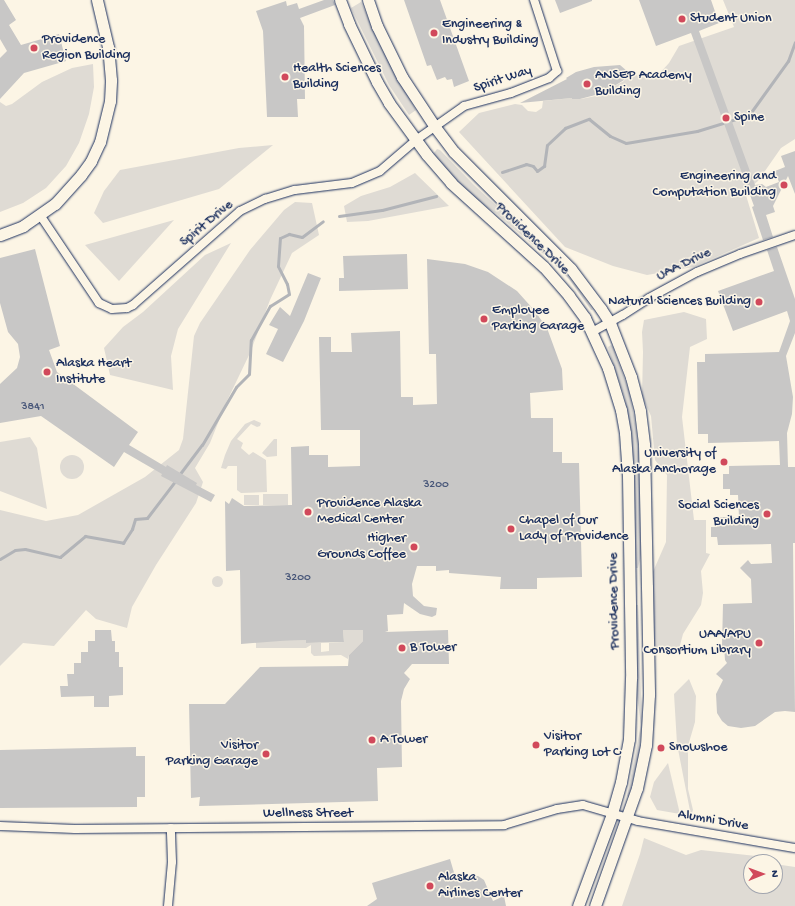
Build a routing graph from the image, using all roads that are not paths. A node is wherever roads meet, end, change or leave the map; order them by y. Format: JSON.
{"nodes":[{"id":1,"x":97,"y":0,"type":"edge"},
{"id":2,"x":340,"y":0,"type":"edge"},
{"id":3,"x":368,"y":0,"type":"edge"},
{"id":4,"x":534,"y":0,"type":"edge"},
{"id":5,"x":434,"y":127,"type":"junction"},
{"id":6,"x":416,"y":140,"type":"junction"},
{"id":7,"x":40,"y":215,"type":"junction"},
{"id":8,"x":0,"y":235,"type":"edge"},
{"id":9,"x":795,"y":235,"type":"edge"},
{"id":10,"x":610,"y":323,"type":"junction"},
{"id":11,"x":592,"y":332,"type":"junction"},
{"id":12,"x":612,"y":814,"type":"junction"},
{"id":13,"x":627,"y":818,"type":"junction"},
{"id":14,"x":0,"y":826,"type":"edge"},
{"id":15,"x":171,"y":828,"type":"junction"},
{"id":16,"x":795,"y":848,"type":"edge"},
{"id":17,"x":168,"y":906,"type":"edge"},
{"id":18,"x":578,"y":906,"type":"edge"},
{"id":19,"x":595,"y":906,"type":"edge"}],
"edges":[{"from":1,"to":7,"type":"main road"},
{"from":2,"to":6,"type":"main road","name":"Providence Drive"},
{"from":3,"to":5,"type":"main road","name":"Providence Drive"},
{"from":4,"to":5,"type":"street","name":"Spirit Way"},
{"from":5,"to":6,"type":"street","name":"Spirit Drive"},
{"from":5,"to":10,"type":"main road","name":"Providence Drive"},
{"from":6,"to":7,"type":"street","name":"Spirit Drive"},
{"from":6,"to":11,"type":"main road","name":"Providence Drive"},
{"from":7,"to":8,"type":"main road"},
{"from":9,"to":10,"type":"street","name":"UAA Drive"},
{"from":10,"to":11,"type":"street","name":"UAA Drive"},
{"from":10,"to":13,"type":"main road","name":"Providence Drive"},
{"from":11,"to":12,"type":"main road","name":"Providence Drive"},
{"from":12,"to":13,"type":"street","name":"Wellness Street"},
{"from":12,"to":15,"type":"street","name":"Wellness Street"},
{"from":12,"to":18,"type":"main road","name":"Providence Drive"},
{"from":13,"to":16,"type":"street","name":"Alumni Drive"},
{"from":13,"to":19,"type":"main road","name":"Providence Drive"},
{"from":14,"to":15,"type":"street","name":"Wellness Street"},
{"from":15,"to":17,"type":"street"}]}
